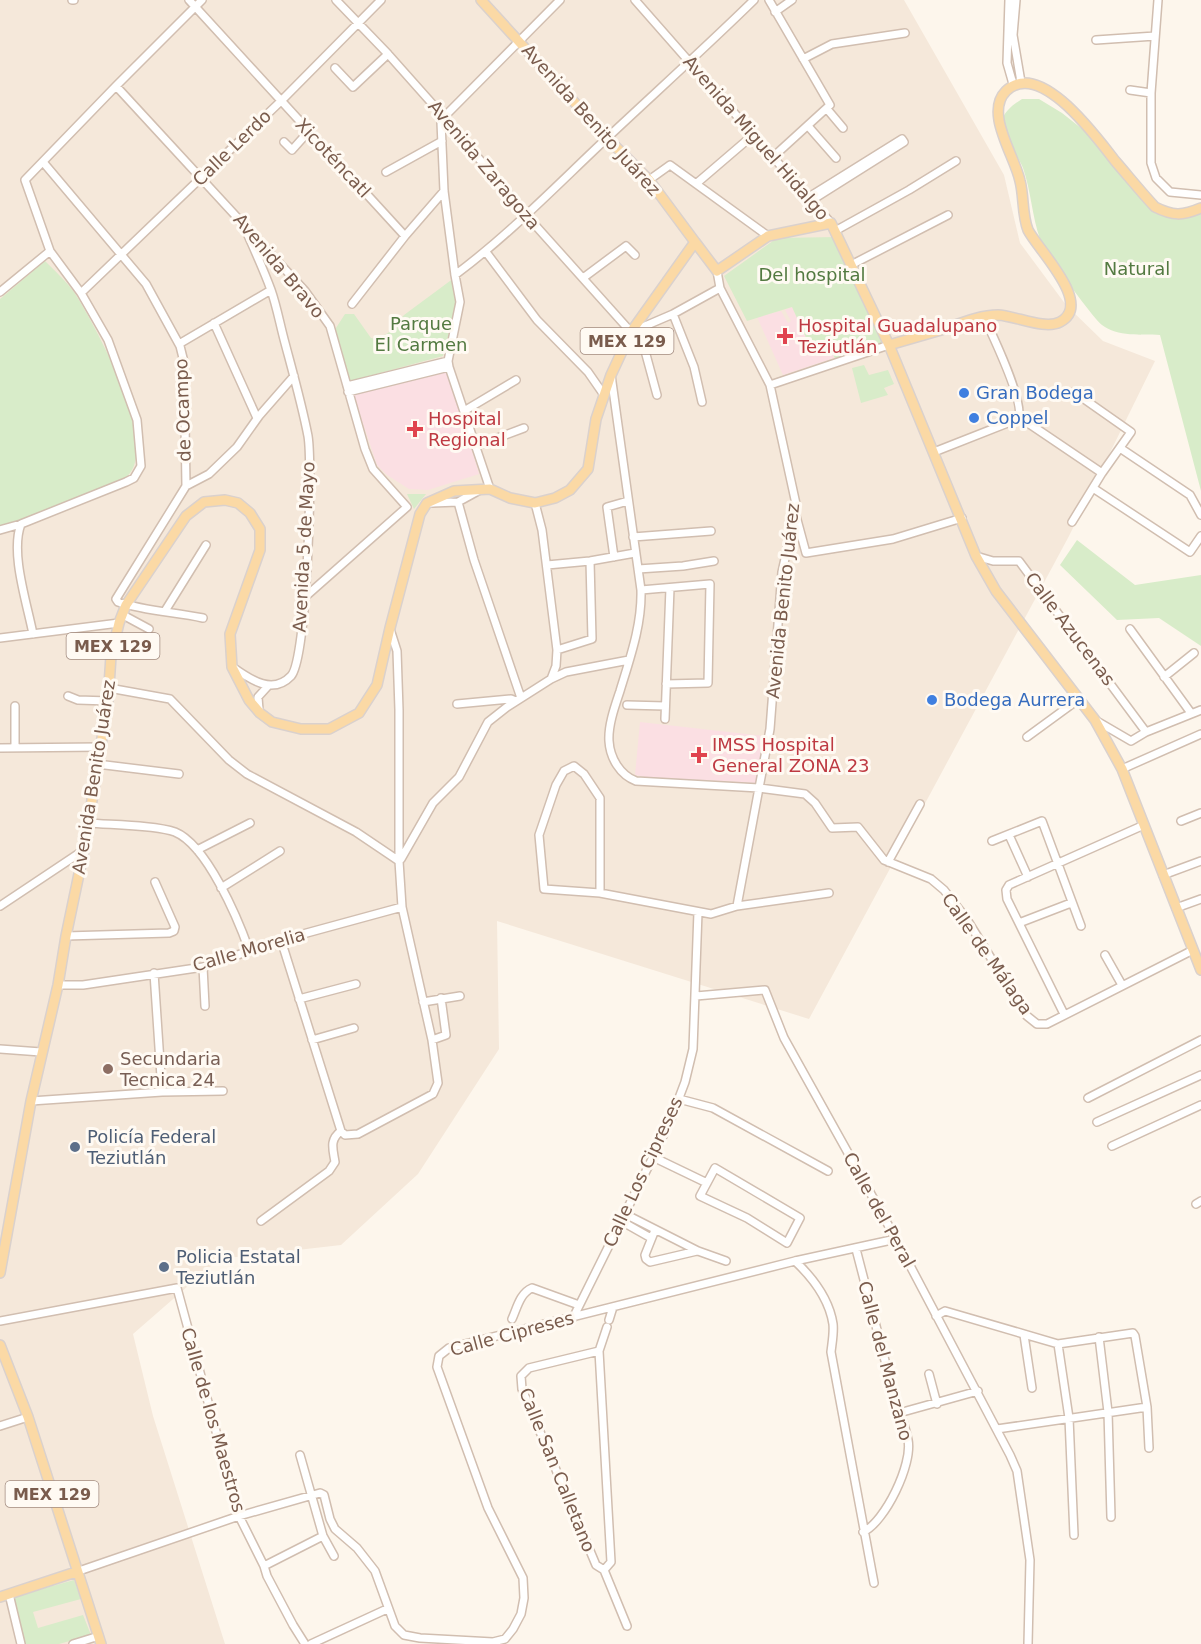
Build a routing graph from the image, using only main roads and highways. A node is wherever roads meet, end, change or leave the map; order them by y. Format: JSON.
{"nodes":[{"id":1,"x":481,"y":0,"type":"edge"},
{"id":2,"x":1201,"y":208,"type":"edge"},
{"id":3,"x":694,"y":242,"type":"junction"},
{"id":4,"x":717,"y":271,"type":"joint"},
{"id":5,"x":889,"y":345,"type":"junction"},
{"id":6,"x":1201,"y":970,"type":"edge"},
{"id":7,"x":0,"y":1273,"type":"edge"},
{"id":8,"x":0,"y":1345,"type":"edge"},
{"id":9,"x":76,"y":1572,"type":"junction"},
{"id":10,"x":4,"y":1595,"type":"edge"},
{"id":11,"x":100,"y":1640,"type":"edge"}],
"edges":[{"from":1,"to":3,"type":"main road","name":"Avenida Benito Juárez"},
{"from":2,"to":5,"type":"main road"},
{"from":3,"to":4,"type":"main road","name":"Avenida Benito Juárez"},
{"from":3,"to":7,"type":"main road","name":"Avenida Benito Juárez","number":"MEX 129"},
{"from":4,"to":5,"type":"main road","name":"Avenida Miguel Hidalgo"},
{"from":5,"to":6,"type":"main road","name":"Avenida Miguel Hidalgo"},
{"from":8,"to":9,"type":"main road","number":"MEX 129"},
{"from":9,"to":10,"type":"main road"},
{"from":9,"to":11,"type":"main road","number":"MEX 129"}]}
